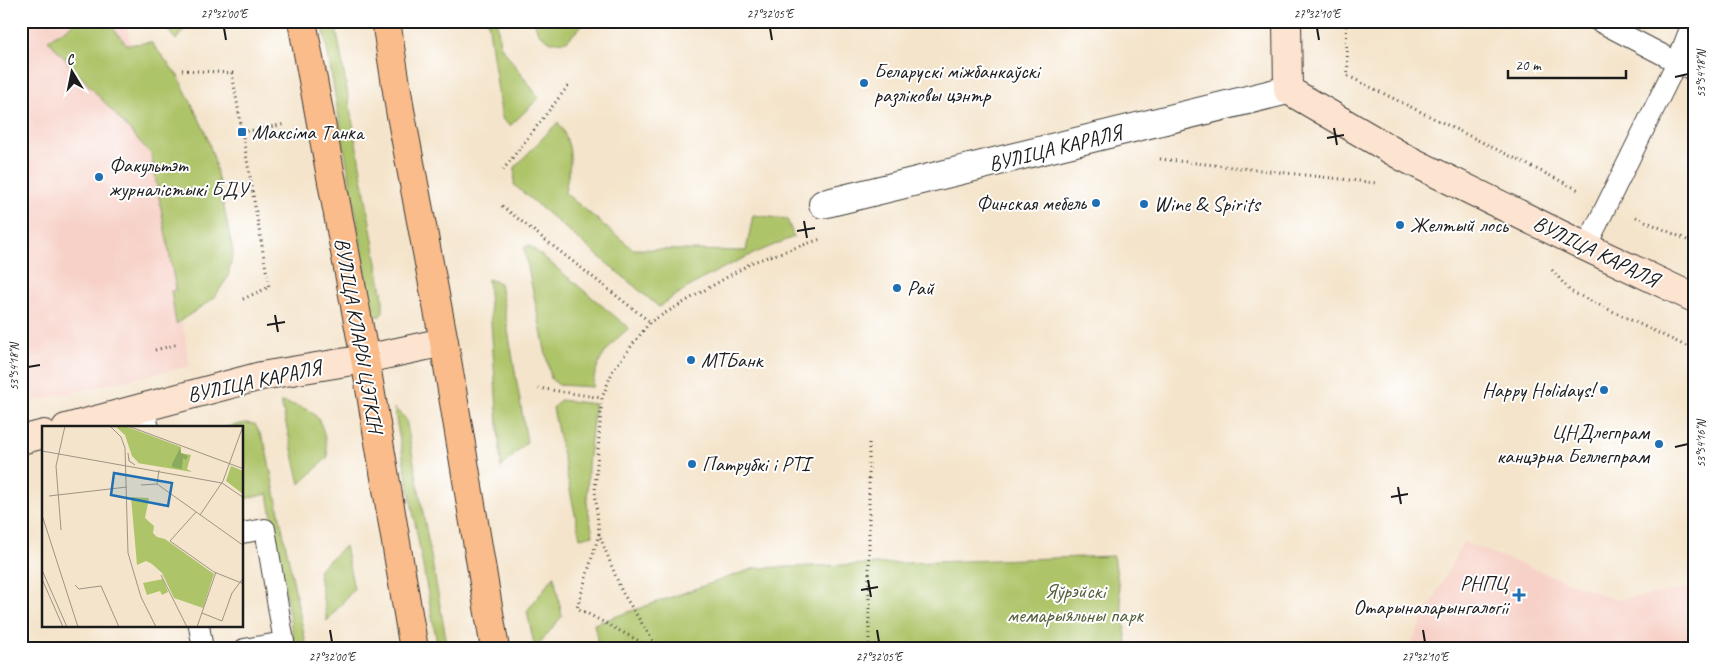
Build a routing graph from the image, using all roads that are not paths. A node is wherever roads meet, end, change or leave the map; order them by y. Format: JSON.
{"nodes":[{"id":1,"x":302,"y":21,"type":"edge"},
{"id":2,"x":386,"y":21,"type":"edge"},
{"id":3,"x":1287,"y":21,"type":"edge"},
{"id":4,"x":1598,"y":21,"type":"edge"},
{"id":5,"x":1693,"y":21,"type":"edge"},
{"id":6,"x":1685,"y":67,"type":"edge"},
{"id":7,"x":1288,"y":90,"type":"junction"},
{"id":8,"x":823,"y":204,"type":"dead end"},
{"id":9,"x":1586,"y":248,"type":"junction"},
{"id":10,"x":1694,"y":298,"type":"edge"},
{"id":11,"x":444,"y":342,"type":"junction"},
{"id":12,"x":365,"y":359,"type":"junction"},
{"id":13,"x":146,"y":417,"type":"edge"},
{"id":14,"x":81,"y":426,"type":"edge"},
{"id":15,"x":42,"y":435,"type":"edge"},
{"id":16,"x":21,"y":440,"type":"edge"},
{"id":17,"x":244,"y":533,"type":"edge"},
{"id":18,"x":199,"y":628,"type":"edge"},
{"id":19,"x":203,"y":649,"type":"edge"},
{"id":20,"x":244,"y":649,"type":"edge"},
{"id":21,"x":414,"y":649,"type":"edge"},
{"id":22,"x":495,"y":649,"type":"edge"}],
"edges":[{"from":1,"to":12,"type":"main road","name":"ВУЛІЦА КЛАРЫ ЦЭТКІН"},
{"from":2,"to":11,"type":"main road"},
{"from":3,"to":7,"type":"main road"},
{"from":4,"to":6,"type":"lane"},
{"from":5,"to":6,"type":"lane"},
{"from":6,"to":9,"type":"lane"},
{"from":7,"to":8,"type":"street","name":"ВУЛІЦА КАРАЛЯ"},
{"from":7,"to":9,"type":"main road","name":"ВУЛІЦА КАРАЛЯ"},
{"from":9,"to":10,"type":"main road","name":"ВУЛІЦА КАРАЛЯ"},
{"from":11,"to":12,"type":"main road","name":"ВУЛІЦА КАРАЛЯ"},
{"from":11,"to":22,"type":"main road"},
{"from":12,"to":13,"type":"main road","name":"ВУЛІЦА КАРАЛЯ"},
{"from":12,"to":21,"type":"main road","name":"ВУЛІЦА КЛАРЫ ЦЭТКІН"},
{"from":13,"to":14,"type":"main road","name":"ВУЛІЦА КАРАЛЯ"},
{"from":15,"to":16,"type":"main road"},
{"from":17,"to":20,"type":"lane"},
{"from":18,"to":19,"type":"lane"}]}
